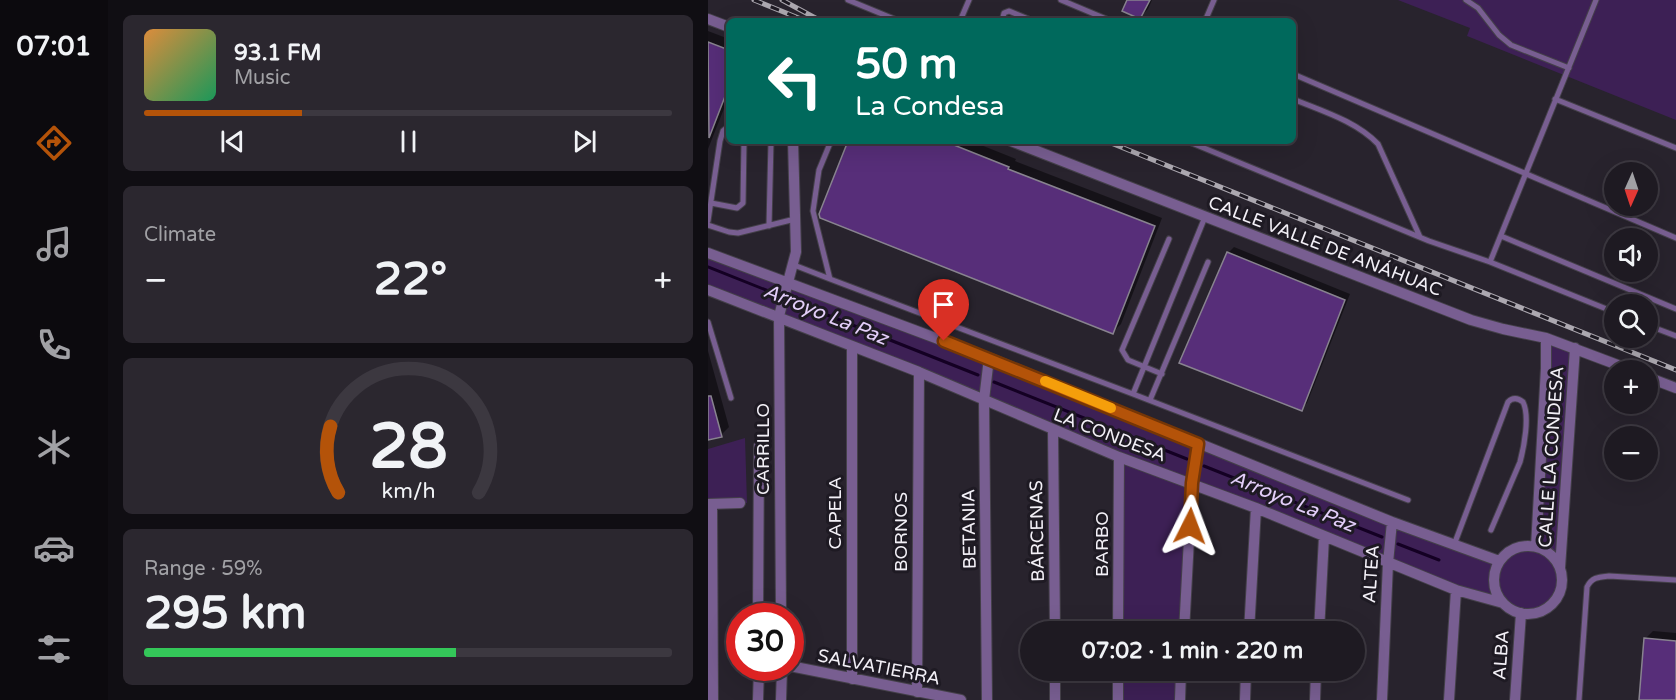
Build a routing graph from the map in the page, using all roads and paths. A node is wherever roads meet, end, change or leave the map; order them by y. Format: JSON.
{"nodes":[{"id":1,"x":848,"y":0,"type":"edge"},
{"id":2,"x":969,"y":0,"type":"edge"},
{"id":3,"x":1061,"y":0,"type":"edge"},
{"id":4,"x":1214,"y":0,"type":"edge"},
{"id":5,"x":1466,"y":0,"type":"edge"},
{"id":6,"x":1596,"y":0,"type":"edge"},
{"id":7,"x":892,"y":18,"type":"edge"},
{"id":8,"x":961,"y":18,"type":"edge"},
{"id":9,"x":1003,"y":18,"type":"edge"},
{"id":10,"x":1026,"y":18,"type":"edge"},
{"id":11,"x":1104,"y":18,"type":"edge"},
{"id":12,"x":1206,"y":18,"type":"edge"},
{"id":13,"x":708,"y":19,"type":"edge"},
{"id":14,"x":726,"y":26,"type":"edge"},
{"id":15,"x":1569,"y":68,"type":"junction"},
{"id":16,"x":1296,"y":75,"type":"edge"},
{"id":17,"x":1555,"y":99,"type":"junction"},
{"id":18,"x":1296,"y":100,"type":"edge"},
{"id":19,"x":726,"y":128,"type":"edge"},
{"id":20,"x":744,"y":144,"type":"edge"},
{"id":21,"x":771,"y":144,"type":"edge"},
{"id":22,"x":793,"y":144,"type":"edge"},
{"id":23,"x":830,"y":144,"type":"edge"},
{"id":24,"x":1019,"y":144,"type":"edge"},
{"id":25,"x":1194,"y":144,"type":"edge"},
{"id":26,"x":1676,"y":148,"type":"edge"},
{"id":27,"x":1526,"y":174,"type":"junction"},
{"id":28,"x":711,"y":203,"type":"junction"},
{"id":29,"x":796,"y":218,"type":"junction"},
{"id":30,"x":1205,"y":218,"type":"junction"},
{"id":31,"x":708,"y":223,"type":"edge"},
{"id":32,"x":769,"y":226,"type":"junction"},
{"id":33,"x":1501,"y":236,"type":"junction"},
{"id":34,"x":1420,"y":237,"type":"junction"},
{"id":35,"x":1169,"y":238,"type":"dead end"},
{"id":36,"x":1676,"y":238,"type":"edge"},
{"id":37,"x":708,"y":253,"type":"edge"},
{"id":38,"x":1208,"y":262,"type":"dead end"},
{"id":39,"x":1490,"y":262,"type":"junction"},
{"id":40,"x":794,"y":265,"type":"junction"},
{"id":41,"x":830,"y":279,"type":"junction"},
{"id":42,"x":787,"y":285,"type":"junction"},
{"id":43,"x":708,"y":290,"type":"edge"},
{"id":44,"x":1604,"y":308,"type":"edge"},
{"id":45,"x":1676,"y":309,"type":"edge"},
{"id":46,"x":779,"y":313,"type":"junction"},
{"id":47,"x":708,"y":322,"type":"edge"},
{"id":48,"x":1658,"y":329,"type":"edge"},
{"id":49,"x":1676,"y":336,"type":"edge"},
{"id":50,"x":1546,"y":338,"type":"junction"},
{"id":51,"x":852,"y":347,"type":"junction"},
{"id":52,"x":1575,"y":348,"type":"junction"},
{"id":53,"x":989,"y":358,"type":"junction"},
{"id":54,"x":1606,"y":360,"type":"edge"},
{"id":55,"x":1143,"y":367,"type":"junction"},
{"id":56,"x":918,"y":372,"type":"junction"},
{"id":57,"x":1162,"y":374,"type":"junction"},
{"id":58,"x":1658,"y":381,"type":"edge"},
{"id":59,"x":1676,"y":388,"type":"edge"},
{"id":60,"x":1133,"y":394,"type":"junction"},
{"id":61,"x":731,"y":398,"type":"dead end"},
{"id":62,"x":984,"y":400,"type":"junction"},
{"id":63,"x":1150,"y":400,"type":"junction"},
{"id":64,"x":1053,"y":430,"type":"junction"},
{"id":65,"x":1198,"y":444,"type":"junction"},
{"id":66,"x":759,"y":446,"type":"dead end"},
{"id":67,"x":1119,"y":458,"type":"junction"},
{"id":68,"x":1192,"y":483,"type":"junction"},
{"id":69,"x":1408,"y":500,"type":"dead end"},
{"id":70,"x":740,"y":503,"type":"dead end"},
{"id":71,"x":710,"y":504,"type":"edge"},
{"id":72,"x":1256,"y":508,"type":"junction"},
{"id":73,"x":1392,"y":522,"type":"junction"},
{"id":74,"x":1491,"y":530,"type":"dead end"},
{"id":75,"x":1324,"y":537,"type":"junction"},
{"id":76,"x":1454,"y":545,"type":"junction"},
{"id":77,"x":1536,"y":547,"type":"junction"},
{"id":78,"x":1499,"y":561,"type":"junction"},
{"id":79,"x":1388,"y":563,"type":"junction"},
{"id":80,"x":1560,"y":568,"type":"junction"},
{"id":81,"x":710,"y":573,"type":"edge"},
{"id":82,"x":1676,"y":580,"type":"edge"},
{"id":83,"x":1456,"y":590,"type":"junction"},
{"id":84,"x":758,"y":603,"type":"edge"},
{"id":85,"x":781,"y":603,"type":"edge"},
{"id":86,"x":1503,"y":603,"type":"junction"},
{"id":87,"x":1521,"y":613,"type":"junction"},
{"id":88,"x":1054,"y":621,"type":"edge"},
{"id":89,"x":1118,"y":621,"type":"edge"},
{"id":90,"x":1185,"y":621,"type":"edge"},
{"id":91,"x":1250,"y":621,"type":"edge"},
{"id":92,"x":1319,"y":621,"type":"edge"},
{"id":93,"x":710,"y":641,"type":"edge"},
{"id":94,"x":804,"y":669,"type":"edge"},
{"id":95,"x":852,"y":679,"type":"junction"},
{"id":96,"x":759,"y":681,"type":"edge"},
{"id":97,"x":782,"y":681,"type":"edge"},
{"id":98,"x":1055,"y":681,"type":"edge"},
{"id":99,"x":1118,"y":681,"type":"edge"},
{"id":100,"x":1181,"y":681,"type":"edge"},
{"id":101,"x":1246,"y":681,"type":"edge"},
{"id":102,"x":1316,"y":681,"type":"edge"},
{"id":103,"x":917,"y":692,"type":"junction"},
{"id":104,"x":712,"y":700,"type":"edge"},
{"id":105,"x":758,"y":700,"type":"edge"},
{"id":106,"x":782,"y":700,"type":"edge"},
{"id":107,"x":961,"y":700,"type":"edge"},
{"id":108,"x":987,"y":700,"type":"edge"},
{"id":109,"x":1055,"y":700,"type":"edge"},
{"id":110,"x":1118,"y":700,"type":"edge"},
{"id":111,"x":1180,"y":700,"type":"edge"},
{"id":112,"x":1245,"y":700,"type":"edge"},
{"id":113,"x":1315,"y":700,"type":"edge"},
{"id":114,"x":1382,"y":700,"type":"edge"},
{"id":115,"x":1449,"y":700,"type":"edge"},
{"id":116,"x":1515,"y":700,"type":"edge"},
{"id":117,"x":1579,"y":700,"type":"edge"}],
"edges":[{"from":1,"to":7,"type":"lane"},
{"from":2,"to":8,"type":"lane"},
{"from":3,"to":11,"type":"lane"},
{"from":4,"to":12,"type":"lane"},
{"from":5,"to":15,"type":"lane"},
{"from":6,"to":15,"type":"lane"},
{"from":9,"to":10,"type":"lane"},
{"from":13,"to":14,"type":"street"},
{"from":15,"to":17,"type":"lane"},
{"from":16,"to":27,"type":"lane"},
{"from":17,"to":26,"type":"lane"},
{"from":17,"to":27,"type":"lane"},
{"from":18,"to":34,"type":"lane"},
{"from":19,"to":28,"type":"lane"},
{"from":20,"to":28,"type":"lane"},
{"from":21,"to":32,"type":"lane"},
{"from":22,"to":29,"type":"street","name":"CARRILLO"},
{"from":23,"to":41,"type":"lane"},
{"from":24,"to":30,"type":"street","name":"CALLE VALLE DE ANÁHUAC"},
{"from":25,"to":34,"type":"lane"},
{"from":27,"to":33,"type":"lane"},
{"from":27,"to":36,"type":"lane"},
{"from":28,"to":31,"type":"lane"},
{"from":29,"to":32,"type":"lane"},
{"from":29,"to":40,"type":"street","name":"CARRILLO"},
{"from":30,"to":50,"type":"street","name":"CALLE VALLE DE ANÁHUAC"},
{"from":30,"to":55,"type":"lane"},
{"from":31,"to":32,"type":"lane"},
{"from":33,"to":39,"type":"lane"},
{"from":33,"to":45,"type":"lane"},
{"from":34,"to":39,"type":"lane"},
{"from":35,"to":55,"type":"lane"},
{"from":37,"to":42,"type":"street","name":"LA CONDESA"},
{"from":38,"to":57,"type":"lane"},
{"from":39,"to":44,"type":"lane"},
{"from":40,"to":41,"type":"lane"},
{"from":40,"to":42,"type":"street","name":"CARRILLO"},
{"from":41,"to":60,"type":"lane"},
{"from":42,"to":46,"type":"street","name":"CARRILLO"},
{"from":42,"to":53,"type":"street","name":"LA CONDESA"},
{"from":43,"to":46,"type":"street","name":"LA CONDESA"},
{"from":46,"to":51,"type":"street","name":"LA CONDESA"},
{"from":46,"to":85,"type":"street","name":"CARRILLO"},
{"from":47,"to":61,"type":"lane"},
{"from":48,"to":49,"type":"lane"},
{"from":50,"to":52,"type":"street","name":"CALLE VALLE DE ANÁHUAC"},
{"from":50,"to":77,"type":"street","name":"CALLE LA CONDESA"},
{"from":51,"to":56,"type":"street","name":"LA CONDESA"},
{"from":51,"to":95,"type":"street","name":"CAPELA"},
{"from":52,"to":54,"type":"street","name":"CALLE VALLE DE ANÁHUAC"},
{"from":52,"to":80,"type":"street","name":"CALLE LA CONDESA"},
{"from":53,"to":62,"type":"street","name":"BETANIA"},
{"from":53,"to":65,"type":"street","name":"LA CONDESA"},
{"from":55,"to":57,"type":"lane"},
{"from":55,"to":60,"type":"lane"},
{"from":56,"to":62,"type":"street","name":"LA CONDESA"},
{"from":56,"to":103,"type":"street","name":"BORNOS"},
{"from":57,"to":63,"type":"lane"},
{"from":58,"to":59,"type":"street"},
{"from":60,"to":63,"type":"lane"},
{"from":62,"to":64,"type":"street","name":"LA CONDESA"},
{"from":62,"to":108,"type":"street","name":"BETANIA"},
{"from":63,"to":69,"type":"lane"},
{"from":64,"to":67,"type":"street","name":"LA CONDESA"},
{"from":64,"to":88,"type":"street","name":"BÁRCENAS"},
{"from":65,"to":68,"type":"street"},
{"from":65,"to":73,"type":"street","name":"LA CONDESA"},
{"from":66,"to":84,"type":"street"},
{"from":67,"to":68,"type":"street","name":"LA CONDESA"},
{"from":67,"to":89,"type":"street","name":"BARBO"},
{"from":68,"to":72,"type":"street","name":"LA CONDESA"},
{"from":68,"to":90,"type":"street"},
{"from":70,"to":71,"type":"street"},
{"from":71,"to":81,"type":"street"},
{"from":72,"to":75,"type":"street","name":"LA CONDESA"},
{"from":72,"to":91,"type":"street"},
{"from":73,"to":76,"type":"street","name":"LA CONDESA"},
{"from":73,"to":79,"type":"street","name":"ALTEA"},
{"from":74,"to":76,"type":"lane"},
{"from":75,"to":79,"type":"street","name":"LA CONDESA"},
{"from":75,"to":92,"type":"street"},
{"from":76,"to":78,"type":"street","name":"LA CONDESA"},
{"from":77,"to":78,"type":"street"},
{"from":77,"to":80,"type":"street"},
{"from":78,"to":86,"type":"street"},
{"from":79,"to":83,"type":"street","name":"LA CONDESA"},
{"from":79,"to":114,"type":"street","name":"ALTEA"},
{"from":80,"to":87,"type":"street"},
{"from":81,"to":93,"type":"street"},
{"from":82,"to":117,"type":"lane"},
{"from":83,"to":86,"type":"street","name":"LA CONDESA"},
{"from":83,"to":115,"type":"street"},
{"from":86,"to":87,"type":"street"},
{"from":87,"to":116,"type":"street","name":"ALBA"},
{"from":93,"to":104,"type":"street"},
{"from":94,"to":95,"type":"street","name":"SALVATIERRA"},
{"from":95,"to":103,"type":"street","name":"SALVATIERRA"},
{"from":96,"to":105,"type":"street"},
{"from":97,"to":106,"type":"street"},
{"from":98,"to":109,"type":"street"},
{"from":99,"to":110,"type":"street"},
{"from":100,"to":111,"type":"street"},
{"from":101,"to":112,"type":"street"},
{"from":102,"to":113,"type":"street"},
{"from":103,"to":107,"type":"street","name":"SALVATIERRA"}]}
